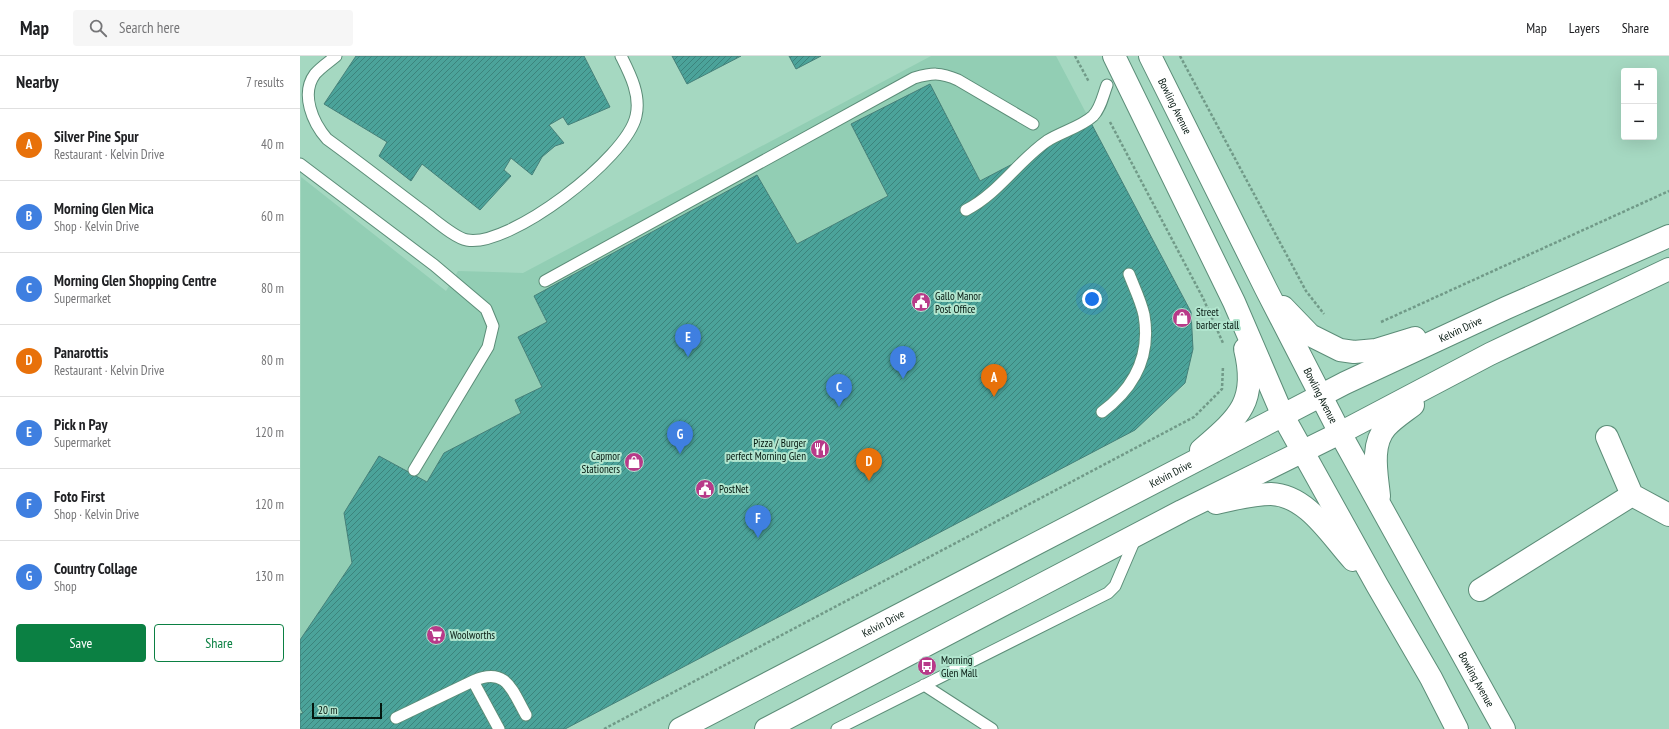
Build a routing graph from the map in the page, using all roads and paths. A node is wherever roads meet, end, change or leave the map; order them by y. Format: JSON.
{"nodes":[{"id":1,"x":336,"y":56,"type":"edge"},
{"id":2,"x":620,"y":56,"type":"edge"},
{"id":3,"x":1075,"y":56,"type":"edge"},
{"id":4,"x":1114,"y":56,"type":"edge"},
{"id":5,"x":1150,"y":56,"type":"edge"},
{"id":6,"x":1180,"y":56,"type":"edge"},
{"id":7,"x":1106,"y":85,"type":"dead end"},
{"id":8,"x":1100,"y":104,"type":"junction"},
{"id":9,"x":1033,"y":124,"type":"dead end"},
{"id":10,"x":300,"y":164,"type":"edge"},
{"id":11,"x":1669,"y":192,"type":"edge"},
{"id":12,"x":966,"y":210,"type":"dead end"},
{"id":13,"x":1669,"y":236,"type":"edge"},
{"id":14,"x":1669,"y":269,"type":"edge"},
{"id":15,"x":1128,"y":274,"type":"dead end"},
{"id":16,"x":545,"y":281,"type":"dead end"},
{"id":17,"x":1266,"y":289,"type":"junction"},
{"id":18,"x":1234,"y":302,"type":"junction"},
{"id":19,"x":1506,"y":308,"type":"junction"},
{"id":20,"x":1328,"y":319,"type":"dead end"},
{"id":21,"x":1375,"y":325,"type":"dead end"},
{"id":22,"x":1224,"y":346,"type":"dead end"},
{"id":23,"x":1490,"y":354,"type":"junction"},
{"id":24,"x":1224,"y":360,"type":"dead end"},
{"id":25,"x":1322,"y":396,"type":"junction"},
{"id":26,"x":1102,"y":412,"type":"dead end"},
{"id":27,"x":1283,"y":416,"type":"junction"},
{"id":28,"x":1340,"y":433,"type":"junction"},
{"id":29,"x":1607,"y":437,"type":"dead end"},
{"id":30,"x":1303,"y":452,"type":"junction"},
{"id":31,"x":414,"y":470,"type":"dead end"},
{"id":32,"x":1177,"y":472,"type":"junction"},
{"id":33,"x":1632,"y":495,"type":"junction"},
{"id":34,"x":1380,"y":506,"type":"junction"},
{"id":35,"x":1182,"y":510,"type":"junction"},
{"id":36,"x":1669,"y":516,"type":"edge"},
{"id":37,"x":1137,"y":534,"type":"junction"},
{"id":38,"x":1377,"y":585,"type":"junction"},
{"id":39,"x":1480,"y":590,"type":"dead end"},
{"id":40,"x":473,"y":681,"type":"junction"},
{"id":41,"x":924,"y":685,"type":"junction"},
{"id":42,"x":526,"y":716,"type":"dead end"},
{"id":43,"x":396,"y":718,"type":"dead end"},
{"id":44,"x":840,"y":728,"type":"edge"},
{"id":45,"x":499,"y":729,"type":"edge"},
{"id":46,"x":604,"y":729,"type":"edge"},
{"id":47,"x":680,"y":729,"type":"edge"},
{"id":48,"x":766,"y":729,"type":"edge"},
{"id":49,"x":992,"y":729,"type":"edge"},
{"id":50,"x":1457,"y":729,"type":"edge"},
{"id":51,"x":1504,"y":729,"type":"edge"}],
"edges":[{"from":1,"to":2,"type":"lane"},
{"from":3,"to":8,"type":"path"},
{"from":4,"to":18,"type":"main road"},
{"from":5,"to":17,"type":"main road","name":"Bowling Avenue"},
{"from":6,"to":20,"type":"path"},
{"from":7,"to":8,"type":"lane"},
{"from":8,"to":12,"type":"lane"},
{"from":8,"to":22,"type":"path"},
{"from":9,"to":16,"type":"lane"},
{"from":10,"to":31,"type":"lane"},
{"from":11,"to":21,"type":"path"},
{"from":13,"to":19,"type":"main road","name":"Kelvin Drive"},
{"from":14,"to":23,"type":"main road"},
{"from":15,"to":26,"type":"lane"},
{"from":17,"to":19,"type":"main road"},
{"from":17,"to":25,"type":"main road","name":"Bowling Avenue"},
{"from":18,"to":27,"type":"main road"},
{"from":18,"to":32,"type":"main road"},
{"from":19,"to":25,"type":"main road","name":"Kelvin Drive"},
{"from":23,"to":28,"type":"main road"},
{"from":23,"to":34,"type":"main road"},
{"from":24,"to":46,"type":"path"},
{"from":25,"to":27,"type":"main road","name":"Kelvin Drive"},
{"from":25,"to":28,"type":"main road","name":"Bowling Avenue"},
{"from":27,"to":30,"type":"main road"},
{"from":27,"to":32,"type":"main road","name":"Kelvin Drive"},
{"from":28,"to":30,"type":"main road"},
{"from":28,"to":34,"type":"main road","name":"Bowling Avenue"},
{"from":29,"to":33,"type":"main road"},
{"from":30,"to":35,"type":"main road"},
{"from":30,"to":38,"type":"main road"},
{"from":32,"to":47,"type":"main road","name":"Kelvin Drive"},
{"from":33,"to":36,"type":"main road"},
{"from":33,"to":39,"type":"main road"},
{"from":34,"to":51,"type":"main road","name":"Bowling Avenue"},
{"from":35,"to":37,"type":"main road"},
{"from":35,"to":38,"type":"main road"},
{"from":37,"to":41,"type":"lane"},
{"from":37,"to":48,"type":"main road"},
{"from":38,"to":50,"type":"main road"},
{"from":40,"to":42,"type":"lane"},
{"from":40,"to":43,"type":"lane"},
{"from":40,"to":45,"type":"lane"},
{"from":41,"to":44,"type":"lane"},
{"from":41,"to":49,"type":"lane"}]}
